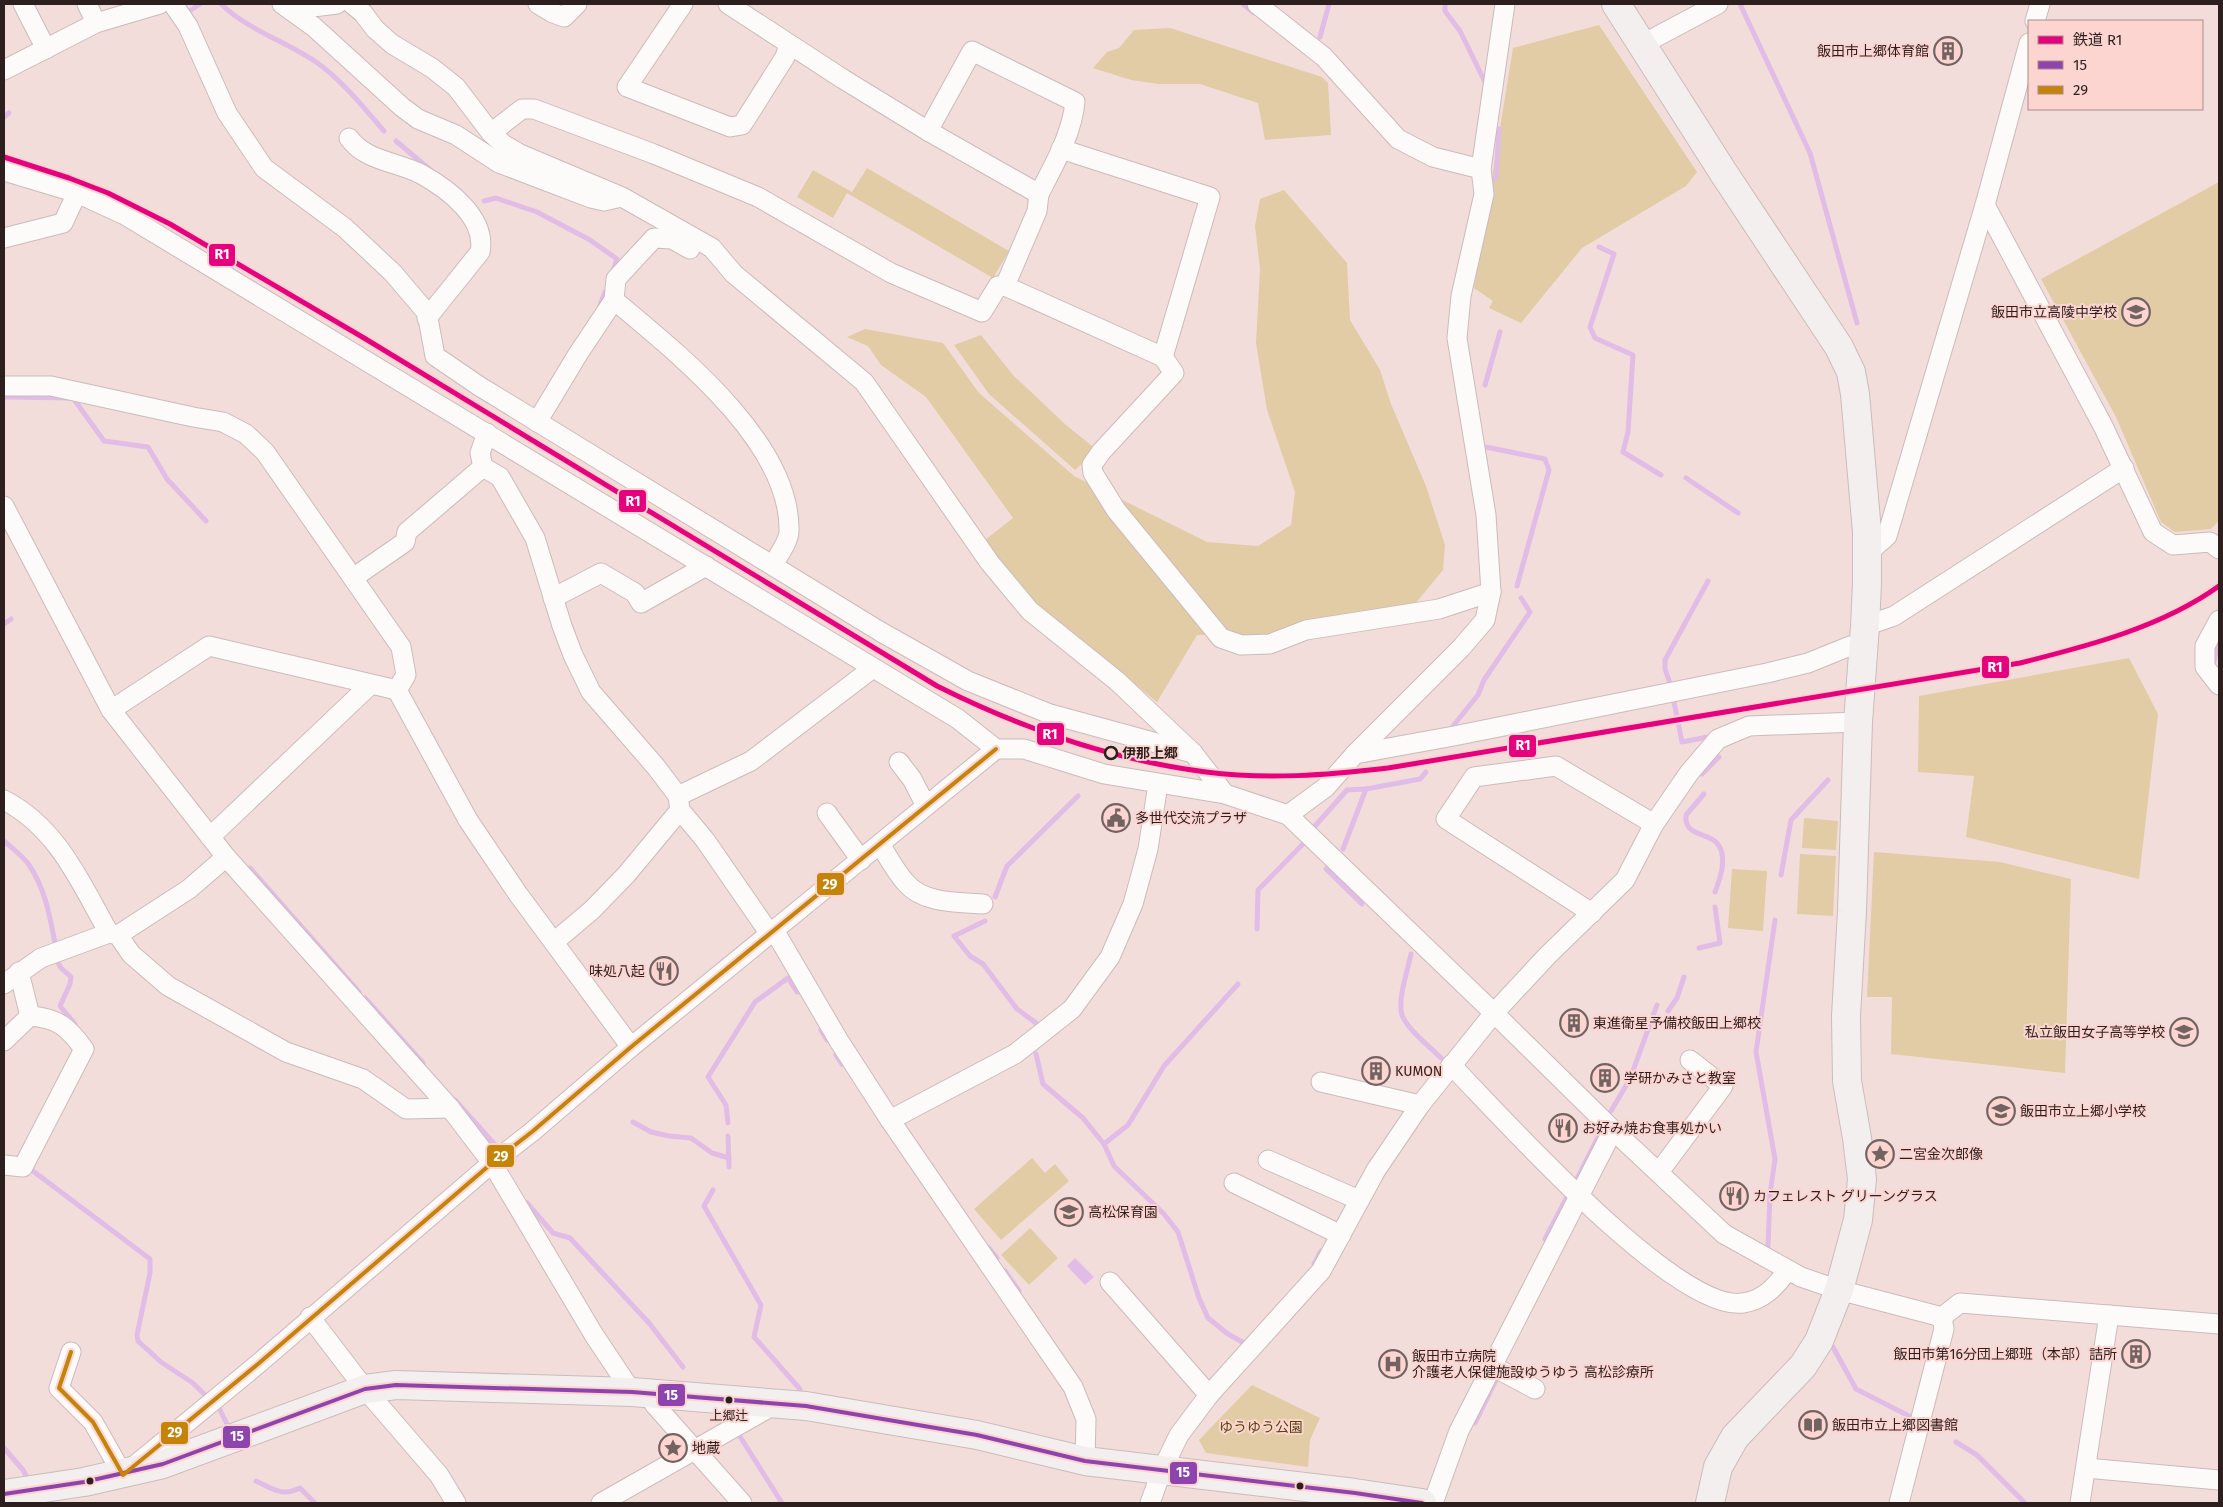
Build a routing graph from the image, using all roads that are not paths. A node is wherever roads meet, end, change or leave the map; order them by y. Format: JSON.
{"nodes":[{"id":1,"x":23,"y":4,"type":"edge"},
{"id":2,"x":87,"y":4,"type":"edge"},
{"id":3,"x":160,"y":4,"type":"edge"},
{"id":4,"x":172,"y":4,"type":"edge"},
{"id":5,"x":282,"y":4,"type":"edge"},
{"id":6,"x":307,"y":4,"type":"edge"},
{"id":7,"x":337,"y":4,"type":"edge"},
{"id":8,"x":352,"y":4,"type":"edge"},
{"id":9,"x":538,"y":4,"type":"edge"},
{"id":10,"x":576,"y":4,"type":"edge"},
{"id":11,"x":683,"y":4,"type":"edge"},
{"id":12,"x":728,"y":4,"type":"edge"},
{"id":13,"x":1256,"y":4,"type":"edge"},
{"id":14,"x":1505,"y":4,"type":"edge"},
{"id":15,"x":1616,"y":4,"type":"edge"},
{"id":16,"x":1718,"y":4,"type":"edge"},
{"id":17,"x":2040,"y":4,"type":"edge"},
{"id":18,"x":2035,"y":20,"type":"edge"},
{"id":19,"x":96,"y":22,"type":"junction"},
{"id":20,"x":789,"y":44,"type":"junction"},
{"id":21,"x":1642,"y":45,"type":"junction"},
{"id":22,"x":46,"y":48,"type":"junction"},
{"id":23,"x":2028,"y":48,"type":"edge"},
{"id":24,"x":4,"y":70,"type":"edge"},
{"id":25,"x":928,"y":131,"type":"junction"},
{"id":26,"x":491,"y":133,"type":"junction"},
{"id":27,"x":350,"y":138,"type":"dead end"},
{"id":28,"x":1061,"y":150,"type":"junction"},
{"id":29,"x":1480,"y":169,"type":"junction"},
{"id":30,"x":4,"y":170,"type":"edge"},
{"id":31,"x":77,"y":193,"type":"junction"},
{"id":32,"x":1039,"y":194,"type":"junction"},
{"id":33,"x":622,"y":197,"type":"junction"},
{"id":34,"x":1985,"y":205,"type":"junction"},
{"id":35,"x":4,"y":238,"type":"edge"},
{"id":36,"x":734,"y":274,"type":"junction"},
{"id":37,"x":1005,"y":286,"type":"junction"},
{"id":38,"x":614,"y":300,"type":"junction"},
{"id":39,"x":428,"y":318,"type":"junction"},
{"id":40,"x":1163,"y":357,"type":"junction"},
{"id":41,"x":4,"y":386,"type":"edge"},
{"id":42,"x":537,"y":422,"type":"junction"},
{"id":43,"x":487,"y":433,"type":"junction"},
{"id":44,"x":483,"y":466,"type":"junction"},
{"id":45,"x":2124,"y":468,"type":"junction"},
{"id":46,"x":4,"y":506,"type":"edge"},
{"id":47,"x":2219,"y":549,"type":"edge"},
{"id":48,"x":1867,"y":554,"type":"junction"},
{"id":49,"x":773,"y":565,"type":"junction"},
{"id":50,"x":706,"y":566,"type":"junction"},
{"id":51,"x":353,"y":578,"type":"junction"},
{"id":52,"x":1491,"y":592,"type":"junction"},
{"id":53,"x":554,"y":598,"type":"junction"},
{"id":54,"x":2219,"y":620,"type":"edge"},
{"id":55,"x":1864,"y":644,"type":"junction"},
{"id":56,"x":873,"y":668,"type":"junction"},
{"id":57,"x":370,"y":685,"type":"junction"},
{"id":58,"x":2219,"y":685,"type":"edge"},
{"id":59,"x":397,"y":690,"type":"junction"},
{"id":60,"x":111,"y":710,"type":"junction"},
{"id":61,"x":1858,"y":719,"type":"junction"},
{"id":62,"x":996,"y":749,"type":"junction"},
{"id":63,"x":1193,"y":753,"type":"junction"},
{"id":64,"x":1355,"y":754,"type":"junction"},
{"id":65,"x":899,"y":762,"type":"dead end"},
{"id":66,"x":1158,"y":784,"type":"junction"},
{"id":67,"x":1225,"y":794,"type":"junction"},
{"id":68,"x":4,"y":800,"type":"edge"},
{"id":69,"x":679,"y":803,"type":"junction"},
{"id":70,"x":926,"y":806,"type":"junction"},
{"id":71,"x":827,"y":813,"type":"dead end"},
{"id":72,"x":1288,"y":815,"type":"junction"},
{"id":73,"x":1654,"y":824,"type":"junction"},
{"id":74,"x":210,"y":837,"type":"junction"},
{"id":75,"x":880,"y":844,"type":"junction"},
{"id":76,"x":226,"y":858,"type":"junction"},
{"id":77,"x":861,"y":860,"type":"junction"},
{"id":78,"x":983,"y":904,"type":"dead end"},
{"id":79,"x":1592,"y":913,"type":"junction"},
{"id":80,"x":772,"y":932,"type":"junction"},
{"id":81,"x":114,"y":934,"type":"junction"},
{"id":82,"x":554,"y":942,"type":"junction"},
{"id":83,"x":19,"y":972,"type":"junction"},
{"id":84,"x":4,"y":984,"type":"edge"},
{"id":85,"x":1494,"y":1013,"type":"junction"},
{"id":86,"x":30,"y":1016,"type":"junction"},
{"id":87,"x":4,"y":1041,"type":"edge"},
{"id":88,"x":631,"y":1048,"type":"junction"},
{"id":89,"x":1690,"y":1060,"type":"dead end"},
{"id":90,"x":1452,"y":1065,"type":"junction"},
{"id":91,"x":1321,"y":1082,"type":"dead end"},
{"id":92,"x":1420,"y":1105,"type":"junction"},
{"id":93,"x":450,"y":1108,"type":"junction"},
{"id":94,"x":890,"y":1120,"type":"junction"},
{"id":95,"x":1613,"y":1130,"type":"junction"},
{"id":96,"x":1268,"y":1160,"type":"dead end"},
{"id":97,"x":492,"y":1162,"type":"junction"},
{"id":98,"x":4,"y":1165,"type":"edge"},
{"id":99,"x":1659,"y":1172,"type":"junction"},
{"id":100,"x":1234,"y":1183,"type":"dead end"},
{"id":101,"x":1579,"y":1196,"type":"junction"},
{"id":102,"x":1359,"y":1200,"type":"junction"},
{"id":103,"x":1341,"y":1236,"type":"junction"},
{"id":104,"x":1787,"y":1271,"type":"junction"},
{"id":105,"x":1110,"y":1282,"type":"dead end"},
{"id":106,"x":1839,"y":1290,"type":"junction"},
{"id":107,"x":2109,"y":1315,"type":"junction"},
{"id":108,"x":310,"y":1317,"type":"junction"},
{"id":109,"x":1942,"y":1317,"type":"junction"},
{"id":110,"x":2219,"y":1324,"type":"edge"},
{"id":111,"x":70,"y":1352,"type":"dead end"},
{"id":112,"x":1492,"y":1366,"type":"junction"},
{"id":113,"x":365,"y":1389,"type":"junction"},
{"id":114,"x":1535,"y":1389,"type":"dead end"},
{"id":115,"x":643,"y":1393,"type":"junction"},
{"id":116,"x":1209,"y":1395,"type":"junction"},
{"id":117,"x":769,"y":1403,"type":"junction"},
{"id":118,"x":695,"y":1449,"type":"junction"},
{"id":119,"x":1085,"y":1461,"type":"junction"},
{"id":120,"x":2086,"y":1468,"type":"junction"},
{"id":121,"x":1162,"y":1470,"type":"junction"},
{"id":122,"x":123,"y":1475,"type":"junction"},
{"id":123,"x":2219,"y":1480,"type":"edge"},
{"id":124,"x":4,"y":1494,"type":"edge"},
{"id":125,"x":456,"y":1503,"type":"edge"},
{"id":126,"x":601,"y":1503,"type":"edge"},
{"id":127,"x":742,"y":1503,"type":"edge"},
{"id":128,"x":1150,"y":1503,"type":"edge"},
{"id":129,"x":1422,"y":1503,"type":"edge"},
{"id":130,"x":1433,"y":1503,"type":"edge"},
{"id":131,"x":1710,"y":1503,"type":"edge"},
{"id":132,"x":1899,"y":1503,"type":"edge"},
{"id":133,"x":2080,"y":1503,"type":"edge"}],
"edges":[{"from":1,"to":22,"type":"street"},
{"from":2,"to":19,"type":"street"},
{"from":3,"to":19,"type":"street"},
{"from":4,"to":39,"type":"street"},
{"from":5,"to":33,"type":"street"},
{"from":6,"to":7,"type":"street"},
{"from":8,"to":26,"type":"street"},
{"from":9,"to":10,"type":"street"},
{"from":11,"to":20,"type":"street"},
{"from":12,"to":20,"type":"street"},
{"from":13,"to":29,"type":"street"},
{"from":14,"to":29,"type":"street"},
{"from":15,"to":21,"type":"street"},
{"from":16,"to":21,"type":"street"},
{"from":17,"to":18,"type":"street"},
{"from":19,"to":22,"type":"street"},
{"from":20,"to":25,"type":"street"},
{"from":21,"to":48,"type":"street"},
{"from":22,"to":24,"type":"street"},
{"from":23,"to":34,"type":"street"},
{"from":25,"to":28,"type":"street"},
{"from":25,"to":32,"type":"street"},
{"from":26,"to":33,"type":"street"},
{"from":26,"to":37,"type":"street"},
{"from":27,"to":39,"type":"street"},
{"from":28,"to":32,"type":"street"},
{"from":28,"to":40,"type":"street"},
{"from":29,"to":52,"type":"street"},
{"from":30,"to":31,"type":"street"},
{"from":31,"to":35,"type":"street"},
{"from":31,"to":43,"type":"street"},
{"from":32,"to":37,"type":"street"},
{"from":33,"to":36,"type":"street"},
{"from":34,"to":45,"type":"street"},
{"from":34,"to":48,"type":"street"},
{"from":36,"to":38,"type":"street"},
{"from":36,"to":63,"type":"street"},
{"from":37,"to":40,"type":"street"},
{"from":38,"to":42,"type":"street"},
{"from":38,"to":49,"type":"street"},
{"from":39,"to":42,"type":"street"},
{"from":40,"to":52,"type":"street"},
{"from":41,"to":51,"type":"street"},
{"from":42,"to":49,"type":"street"},
{"from":43,"to":44,"type":"street"},
{"from":43,"to":50,"type":"street"},
{"from":44,"to":51,"type":"street"},
{"from":44,"to":53,"type":"street"},
{"from":45,"to":47,"type":"street"},
{"from":45,"to":55,"type":"street"},
{"from":46,"to":60,"type":"street"},
{"from":48,"to":55,"type":"street"},
{"from":49,"to":63,"type":"street"},
{"from":50,"to":53,"type":"street"},
{"from":50,"to":56,"type":"street"},
{"from":51,"to":59,"type":"street"},
{"from":52,"to":64,"type":"street"},
{"from":53,"to":69,"type":"street"},
{"from":54,"to":58,"type":"street"},
{"from":55,"to":61,"type":"street"},
{"from":55,"to":64,"type":"street"},
{"from":56,"to":62,"type":"street"},
{"from":56,"to":69,"type":"street"},
{"from":57,"to":59,"type":"street"},
{"from":57,"to":60,"type":"street"},
{"from":57,"to":74,"type":"street"},
{"from":59,"to":82,"type":"street"},
{"from":60,"to":74,"type":"street"},
{"from":61,"to":73,"type":"street"},
{"from":61,"to":106,"type":"street"},
{"from":62,"to":66,"type":"street"},
{"from":62,"to":70,"type":"street"},
{"from":63,"to":67,"type":"street"},
{"from":64,"to":72,"type":"street"},
{"from":65,"to":70,"type":"street"},
{"from":66,"to":67,"type":"street"},
{"from":66,"to":94,"type":"street"},
{"from":67,"to":72,"type":"street"},
{"from":68,"to":81,"type":"street"},
{"from":69,"to":80,"type":"street"},
{"from":69,"to":82,"type":"street"},
{"from":70,"to":75,"type":"street"},
{"from":71,"to":77,"type":"street"},
{"from":72,"to":85,"type":"street"},
{"from":73,"to":79,"type":"street"},
{"from":73,"to":79,"type":"street"},
{"from":74,"to":76,"type":"street"},
{"from":75,"to":77,"type":"street"},
{"from":75,"to":78,"type":"street"},
{"from":76,"to":81,"type":"street"},
{"from":76,"to":93,"type":"street"},
{"from":77,"to":80,"type":"street"},
{"from":79,"to":85,"type":"street"},
{"from":80,"to":88,"type":"street"},
{"from":80,"to":94,"type":"street"},
{"from":81,"to":83,"type":"street"},
{"from":81,"to":93,"type":"street"},
{"from":82,"to":88,"type":"street"},
{"from":83,"to":84,"type":"street"},
{"from":83,"to":86,"type":"street"},
{"from":85,"to":90,"type":"street"},
{"from":85,"to":95,"type":"street"},
{"from":86,"to":87,"type":"street"},
{"from":86,"to":98,"type":"street"},
{"from":88,"to":97,"type":"street"},
{"from":89,"to":99,"type":"street"},
{"from":90,"to":92,"type":"street"},
{"from":90,"to":101,"type":"street"},
{"from":91,"to":92,"type":"street"},
{"from":92,"to":102,"type":"street"},
{"from":93,"to":97,"type":"street"},
{"from":94,"to":119,"type":"street"},
{"from":95,"to":99,"type":"street"},
{"from":95,"to":101,"type":"street"},
{"from":96,"to":102,"type":"street"},
{"from":97,"to":108,"type":"street"},
{"from":97,"to":115,"type":"street"},
{"from":99,"to":104,"type":"street"},
{"from":100,"to":103,"type":"street"},
{"from":101,"to":104,"type":"street"},
{"from":101,"to":112,"type":"street"},
{"from":102,"to":103,"type":"street"},
{"from":103,"to":116,"type":"street"},
{"from":104,"to":106,"type":"street"},
{"from":105,"to":116,"type":"street"},
{"from":106,"to":109,"type":"street"},
{"from":106,"to":131,"type":"street"},
{"from":107,"to":109,"type":"street"},
{"from":107,"to":110,"type":"street"},
{"from":107,"to":120,"type":"street"},
{"from":108,"to":113,"type":"street"},
{"from":108,"to":122,"type":"street"},
{"from":109,"to":132,"type":"street"},
{"from":111,"to":122,"type":"street"},
{"from":112,"to":114,"type":"street"},
{"from":112,"to":130,"type":"street"},
{"from":113,"to":115,"type":"street"},
{"from":113,"to":122,"type":"street"},
{"from":113,"to":125,"type":"street"},
{"from":115,"to":117,"type":"street"},
{"from":115,"to":118,"type":"street"},
{"from":116,"to":121,"type":"street"},
{"from":117,"to":118,"type":"street"},
{"from":117,"to":119,"type":"street"},
{"from":118,"to":126,"type":"street"},
{"from":118,"to":127,"type":"street"},
{"from":119,"to":121,"type":"street"},
{"from":120,"to":123,"type":"street"},
{"from":120,"to":133,"type":"street"},
{"from":121,"to":128,"type":"street"},
{"from":121,"to":129,"type":"street"},
{"from":122,"to":124,"type":"street"}]}
